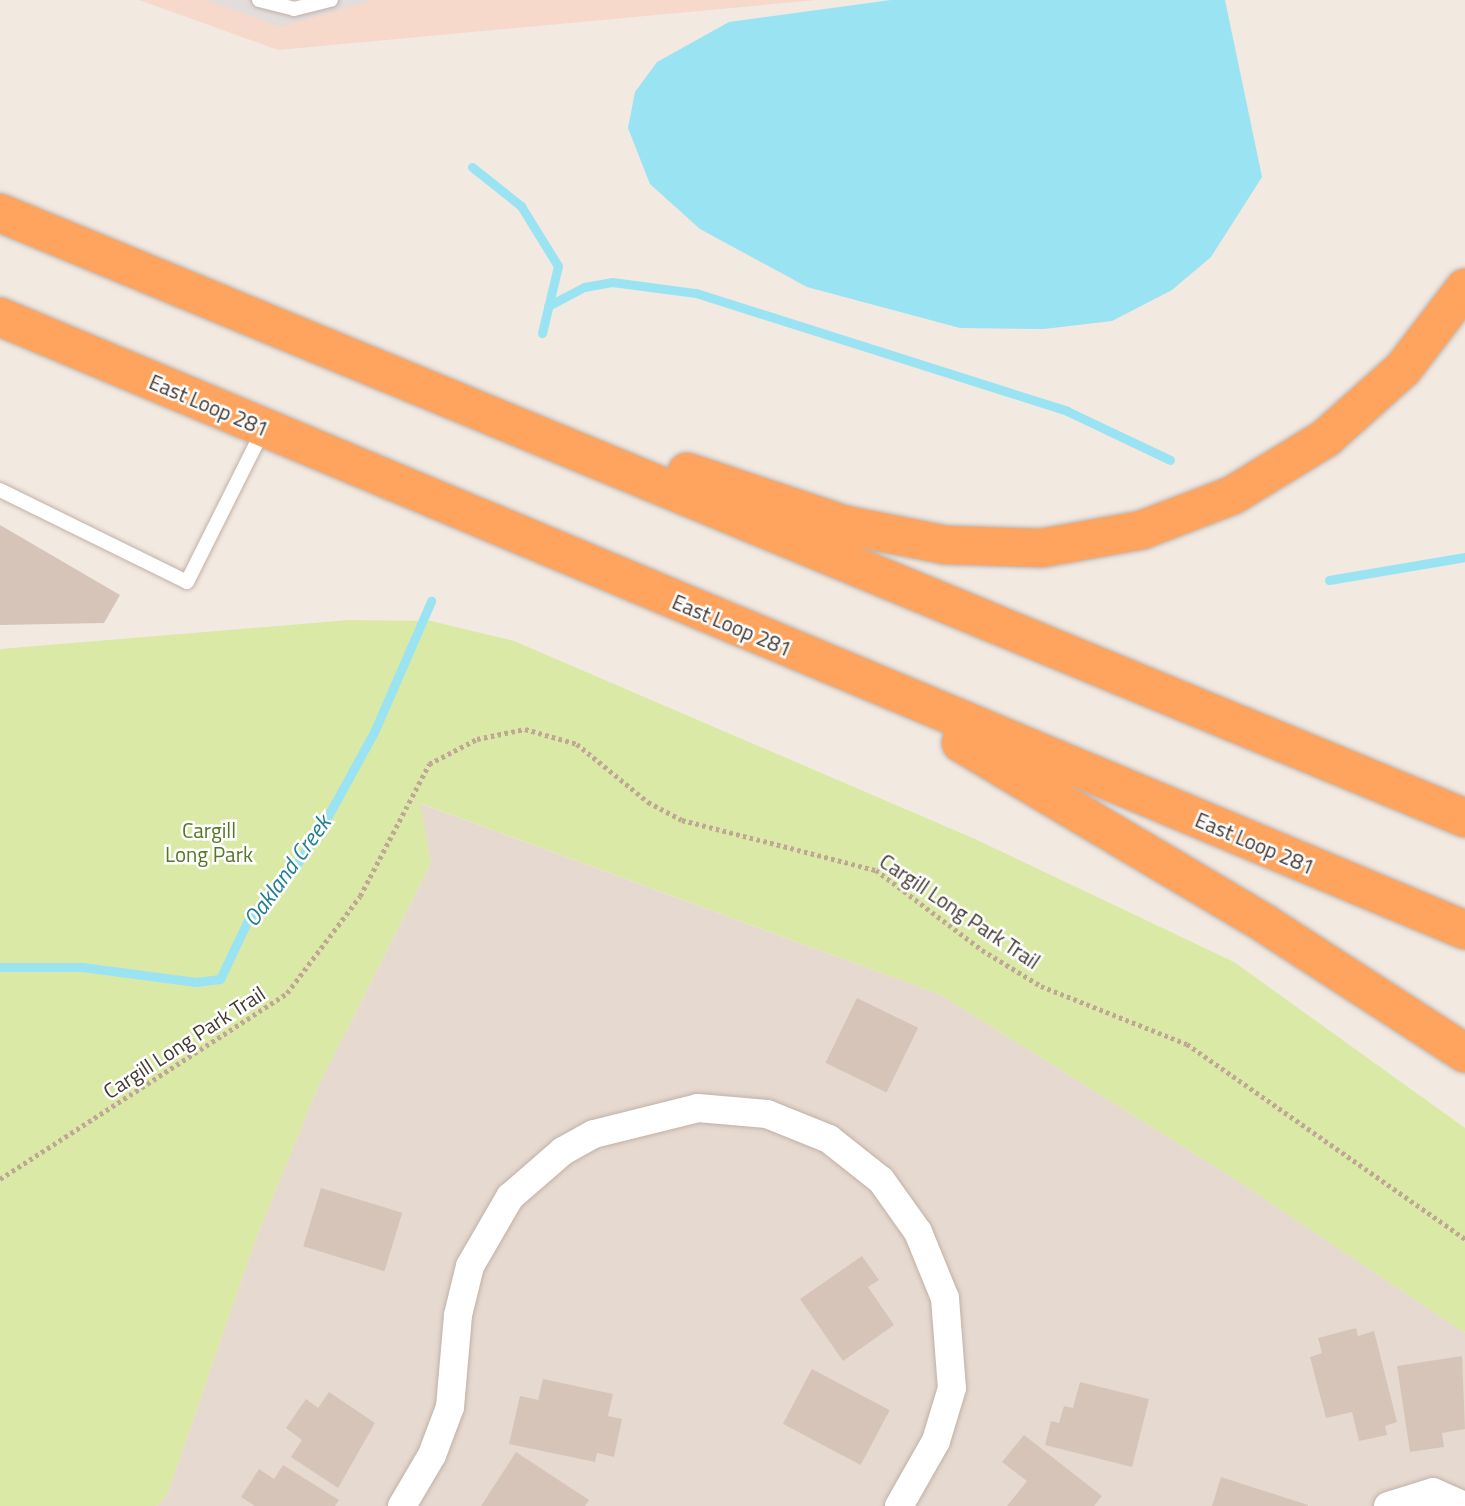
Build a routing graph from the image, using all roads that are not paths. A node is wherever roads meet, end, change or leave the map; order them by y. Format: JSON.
{"nodes":[{"id":1,"x":259,"y":0,"type":"edge"},
{"id":2,"x":331,"y":0,"type":"edge"},
{"id":3,"x":0,"y":213,"type":"edge"},
{"id":4,"x":1465,"y":288,"type":"edge"},
{"id":5,"x":0,"y":317,"type":"edge"},
{"id":6,"x":264,"y":428,"type":"junction"},
{"id":7,"x":528,"y":428,"type":"junction"},
{"id":8,"x":0,"y":490,"type":"edge"},
{"id":9,"x":790,"y":650,"type":"junction"},
{"id":10,"x":1465,"y":818,"type":"edge"},
{"id":11,"x":1465,"y":930,"type":"edge"},
{"id":12,"x":1465,"y":1053,"type":"edge"},
{"id":13,"x":402,"y":1506,"type":"edge"},
{"id":14,"x":899,"y":1506,"type":"edge"},
{"id":15,"x":1388,"y":1506,"type":"edge"},
{"id":16,"x":1464,"y":1506,"type":"edge"}],
"edges":[{"from":1,"to":2,"type":"lane"},
{"from":3,"to":7,"type":"highway"},
{"from":4,"to":7,"type":"highway"},
{"from":5,"to":6,"type":"highway","name":"East Loop 281"},
{"from":6,"to":8,"type":"lane"},
{"from":6,"to":9,"type":"highway","name":"East Loop 281"},
{"from":7,"to":10,"type":"highway"},
{"from":9,"to":11,"type":"highway","name":"East Loop 281"},
{"from":9,"to":12,"type":"highway"},
{"from":13,"to":14,"type":"street"},
{"from":15,"to":16,"type":"street"}]}
